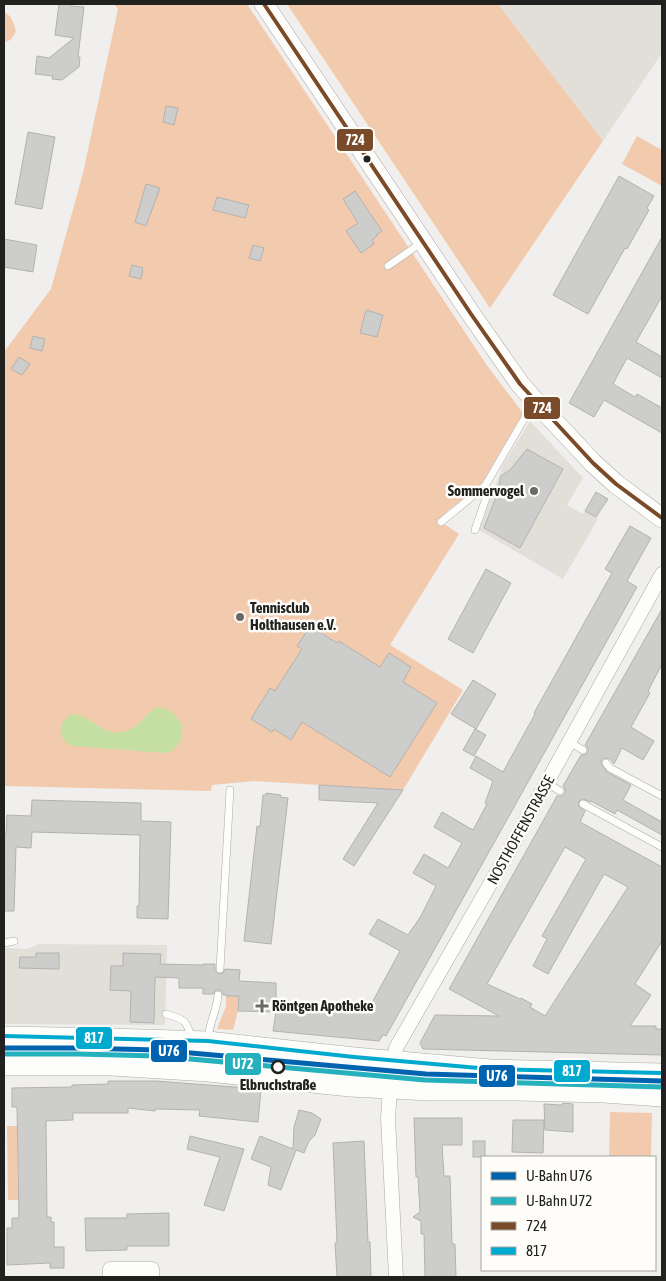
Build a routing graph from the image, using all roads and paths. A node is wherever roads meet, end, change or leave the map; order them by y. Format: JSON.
{"nodes":[{"id":1,"x":264,"y":4,"type":"edge"},
{"id":2,"x":424,"y":242,"type":"junction"},
{"id":3,"x":388,"y":266,"type":"dead end"},
{"id":4,"x":534,"y":401,"type":"junction"},
{"id":5,"x":485,"y":486,"type":"junction"},
{"id":6,"x":662,"y":518,"type":"edge"},
{"id":7,"x":441,"y":522,"type":"dead end"},
{"id":8,"x":476,"y":530,"type":"dead end"},
{"id":9,"x":662,"y":574,"type":"edge"},
{"id":10,"x":570,"y":742,"type":"junction"},
{"id":11,"x":583,"y":750,"type":"dead end"},
{"id":12,"x":606,"y":763,"type":"dead end"},
{"id":13,"x":547,"y":783,"type":"junction"},
{"id":14,"x":230,"y":790,"type":"dead end"},
{"id":15,"x":560,"y":791,"type":"dead end"},
{"id":16,"x":662,"y":796,"type":"edge"},
{"id":17,"x":583,"y":804,"type":"dead end"},
{"id":18,"x":662,"y":847,"type":"edge"},
{"id":19,"x":14,"y":941,"type":"dead end"},
{"id":20,"x":4,"y":943,"type":"edge"},
{"id":21,"x":220,"y":969,"type":"dead end"},
{"id":22,"x":218,"y":995,"type":"dead end"},
{"id":23,"x":166,"y":1014,"type":"dead end"},
{"id":24,"x":4,"y":1036,"type":"edge"},
{"id":25,"x":200,"y":1041,"type":"junction"},
{"id":26,"x":395,"y":1060,"type":"junction"},
{"id":27,"x":4,"y":1066,"type":"edge"},
{"id":28,"x":662,"y":1073,"type":"edge"},
{"id":29,"x":390,"y":1089,"type":"junction"},
{"id":30,"x":662,"y":1097,"type":"edge"},
{"id":31,"x":110,"y":1277,"type":"edge"},
{"id":32,"x":152,"y":1277,"type":"edge"},
{"id":33,"x":396,"y":1277,"type":"edge"}],
"edges":[{"from":1,"to":2,"type":"main road"},
{"from":2,"to":3,"type":"lane"},
{"from":2,"to":4,"type":"main road"},
{"from":4,"to":5,"type":"lane"},
{"from":4,"to":6,"type":"main road"},
{"from":5,"to":7,"type":"lane"},
{"from":5,"to":8,"type":"lane"},
{"from":9,"to":10,"type":"street","name":"NOSTHOFFENSTRASSE"},
{"from":10,"to":11,"type":"lane"},
{"from":10,"to":13,"type":"street","name":"NOSTHOFFENSTRASSE"},
{"from":12,"to":16,"type":"lane"},
{"from":13,"to":15,"type":"lane"},
{"from":13,"to":26,"type":"street","name":"NOSTHOFFENSTRASSE"},
{"from":14,"to":21,"type":"lane"},
{"from":17,"to":18,"type":"lane"},
{"from":19,"to":20,"type":"lane"},
{"from":22,"to":25,"type":"lane"},
{"from":23,"to":25,"type":"lane"},
{"from":24,"to":25,"type":"main road"},
{"from":25,"to":26,"type":"main road"},
{"from":26,"to":28,"type":"main road"},
{"from":26,"to":29,"type":"street","name":"NOSTHOFFENSTRASSE"},
{"from":27,"to":29,"type":"main road"},
{"from":29,"to":30,"type":"main road"},
{"from":29,"to":33,"type":"street"},
{"from":31,"to":32,"type":"street"}]}
